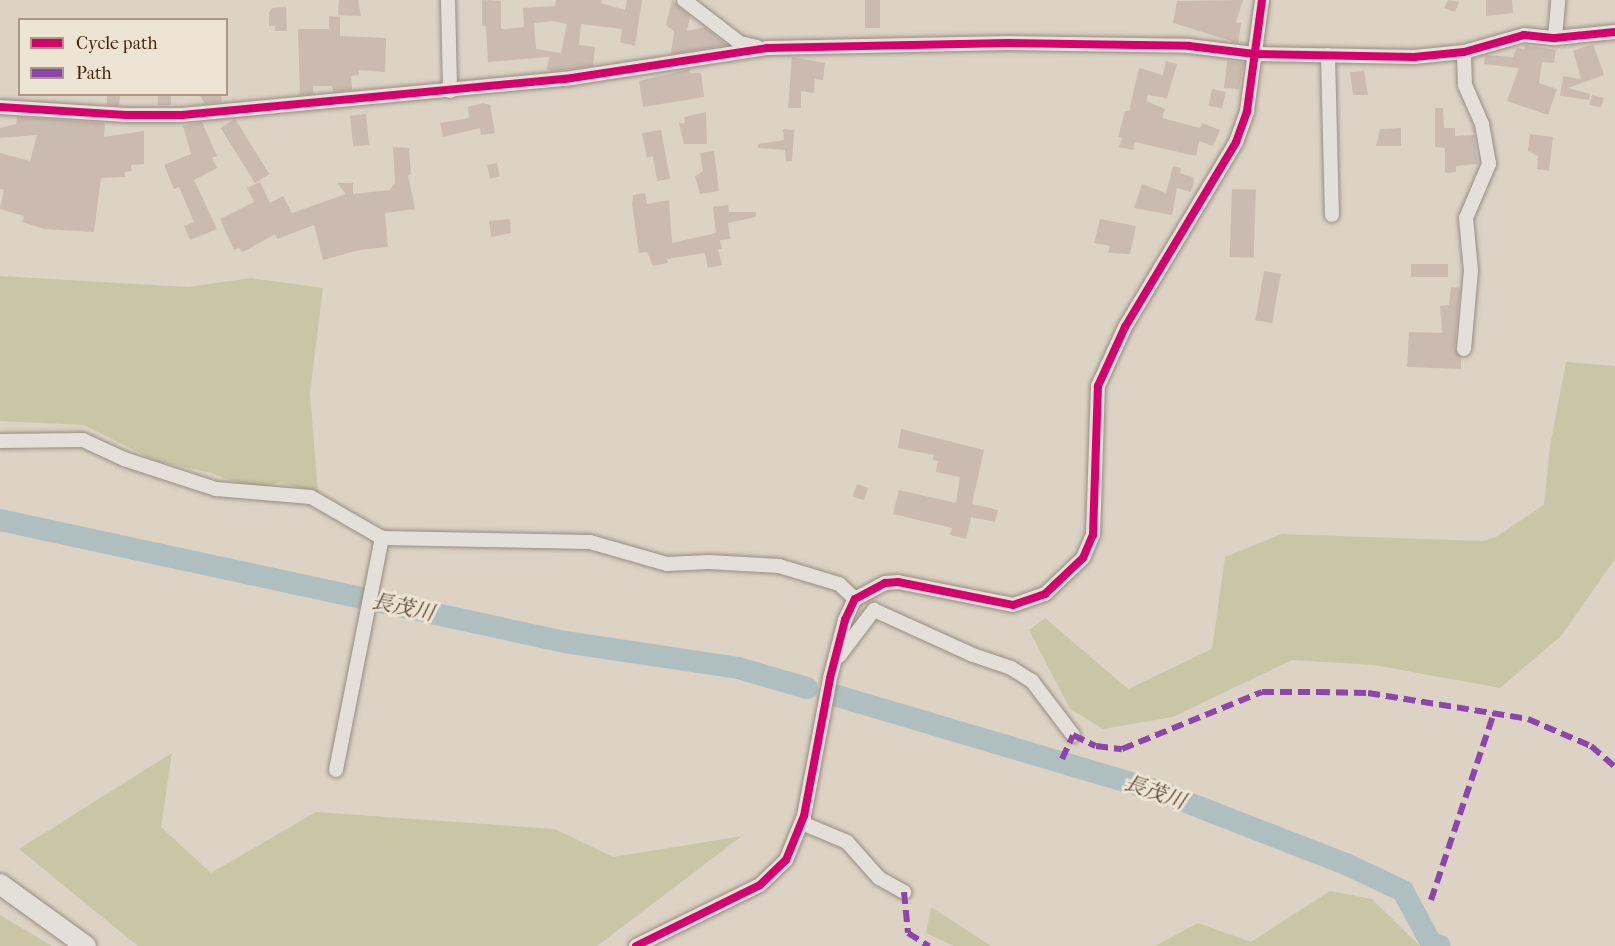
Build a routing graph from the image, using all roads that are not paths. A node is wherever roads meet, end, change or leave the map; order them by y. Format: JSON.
{"nodes":[{"id":1,"x":448,"y":0,"type":"edge"},
{"id":2,"x":684,"y":0,"type":"edge"},
{"id":3,"x":1262,"y":0,"type":"edge"},
{"id":4,"x":1558,"y":0,"type":"edge"},
{"id":5,"x":1615,"y":32,"type":"edge"},
{"id":6,"x":1555,"y":38,"type":"junction"},
{"id":7,"x":767,"y":48,"type":"junction"},
{"id":8,"x":1464,"y":52,"type":"junction"},
{"id":9,"x":1255,"y":54,"type":"junction"},
{"id":10,"x":1328,"y":55,"type":"junction"},
{"id":11,"x":450,"y":91,"type":"junction"},
{"id":12,"x":0,"y":107,"type":"edge"},
{"id":13,"x":1332,"y":216,"type":"dead end"},
{"id":14,"x":1464,"y":349,"type":"dead end"},
{"id":15,"x":0,"y":441,"type":"edge"},
{"id":16,"x":382,"y":538,"type":"junction"},
{"id":17,"x":855,"y":599,"type":"junction"},
{"id":18,"x":838,"y":657,"type":"junction"},
{"id":19,"x":1073,"y":735,"type":"dead end"},
{"id":20,"x":336,"y":770,"type":"dead end"},
{"id":21,"x":802,"y":823,"type":"junction"},
{"id":22,"x":0,"y":884,"type":"edge"},
{"id":23,"x":904,"y":892,"type":"dead end"},
{"id":24,"x":86,"y":946,"type":"edge"},
{"id":25,"x":636,"y":946,"type":"edge"}],
"edges":[{"from":1,"to":11,"type":"street"},
{"from":2,"to":7,"type":"street"},
{"from":3,"to":9,"type":"street"},
{"from":4,"to":6,"type":"street"},
{"from":5,"to":6,"type":"street"},
{"from":6,"to":8,"type":"street"},
{"from":7,"to":9,"type":"street"},
{"from":7,"to":11,"type":"street"},
{"from":8,"to":10,"type":"street"},
{"from":8,"to":14,"type":"street"},
{"from":9,"to":10,"type":"street"},
{"from":9,"to":17,"type":"street"},
{"from":10,"to":13,"type":"street"},
{"from":11,"to":12,"type":"street"},
{"from":15,"to":16,"type":"street"},
{"from":16,"to":17,"type":"street"},
{"from":16,"to":20,"type":"street"},
{"from":17,"to":18,"type":"street"},
{"from":18,"to":19,"type":"street"},
{"from":18,"to":21,"type":"street"},
{"from":21,"to":23,"type":"street"},
{"from":21,"to":25,"type":"street"},
{"from":22,"to":24,"type":"main road"}]}
